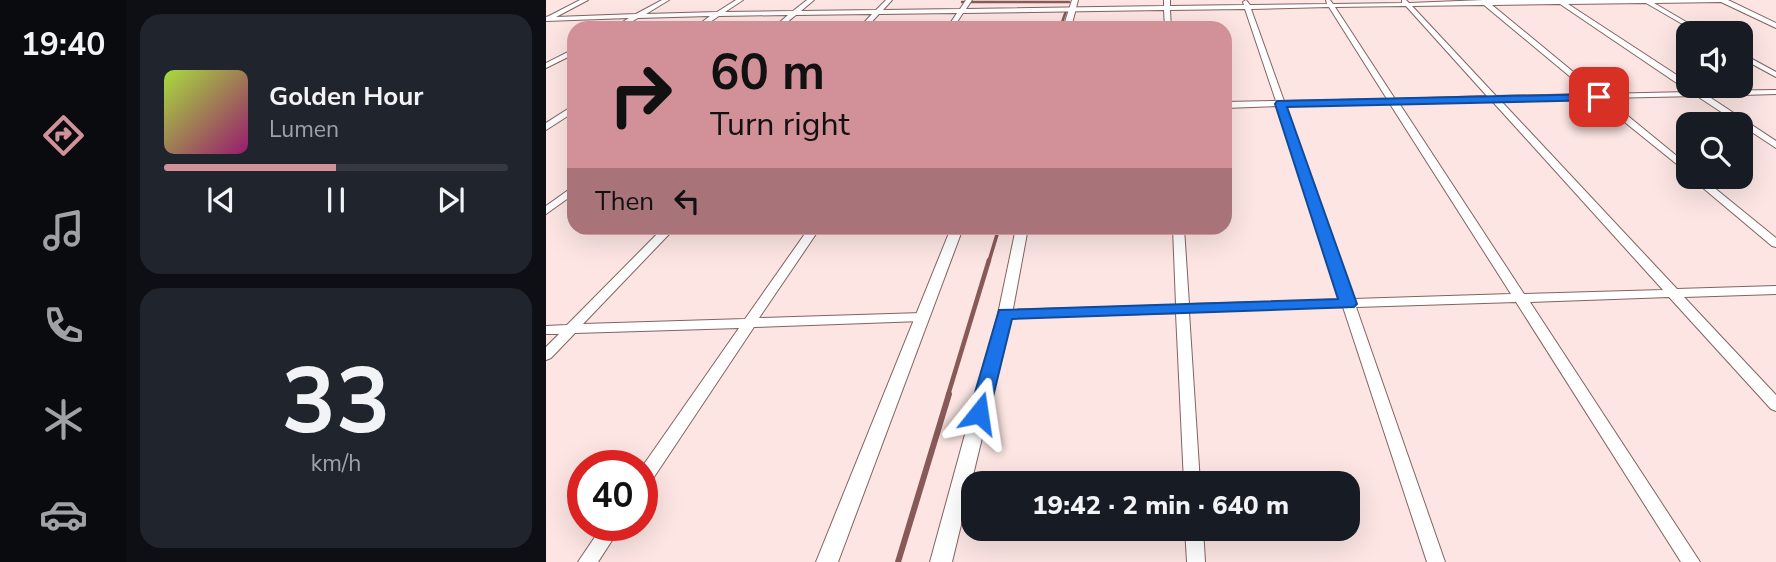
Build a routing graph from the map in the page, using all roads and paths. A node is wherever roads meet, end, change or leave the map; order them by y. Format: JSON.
{"nodes":[{"id":1,"x":585,"y":0,"type":"edge"},
{"id":2,"x":666,"y":0,"type":"edge"},
{"id":3,"x":740,"y":0,"type":"edge"},
{"id":4,"x":811,"y":0,"type":"edge"},
{"id":5,"x":890,"y":0,"type":"edge"},
{"id":6,"x":969,"y":0,"type":"edge"},
{"id":7,"x":1075,"y":0,"type":"edge"},
{"id":8,"x":1723,"y":0,"type":"edge"},
{"id":9,"x":1560,"y":1,"type":"edge"},
{"id":10,"x":1645,"y":1,"type":"edge"},
{"id":11,"x":1406,"y":2,"type":"edge"},
{"id":12,"x":1484,"y":2,"type":"edge"},
{"id":13,"x":1329,"y":3,"type":"edge"},
{"id":14,"x":1167,"y":4,"type":"edge"},
{"id":15,"x":1247,"y":4,"type":"edge"},
{"id":16,"x":1072,"y":9,"type":"junction"},
{"id":17,"x":961,"y":11,"type":"junction"},
{"id":18,"x":878,"y":12,"type":"junction"},
{"id":19,"x":794,"y":13,"type":"junction"},
{"id":20,"x":718,"y":14,"type":"junction"},
{"id":21,"x":636,"y":17,"type":"junction"},
{"id":22,"x":548,"y":18,"type":"edge"},
{"id":23,"x":628,"y":21,"type":"edge"},
{"id":24,"x":708,"y":21,"type":"edge"},
{"id":25,"x":784,"y":21,"type":"edge"},
{"id":26,"x":869,"y":21,"type":"edge"},
{"id":27,"x":955,"y":21,"type":"edge"},
{"id":28,"x":1069,"y":21,"type":"edge"},
{"id":29,"x":1681,"y":21,"type":"edge"},
{"id":30,"x":1776,"y":26,"type":"edge"},
{"id":31,"x":567,"y":55,"type":"edge"},
{"id":32,"x":1753,"y":62,"type":"edge"},
{"id":33,"x":546,"y":66,"type":"edge"},
{"id":34,"x":1776,"y":75,"type":"edge"},
{"id":35,"x":1676,"y":78,"type":"edge"},
{"id":36,"x":1776,"y":92,"type":"edge"},
{"id":37,"x":1753,"y":93,"type":"edge"},
{"id":38,"x":1676,"y":95,"type":"edge"},
{"id":39,"x":1599,"y":97,"type":"junction"},
{"id":40,"x":1706,"y":98,"type":"edge"},
{"id":41,"x":1495,"y":99,"type":"junction"},
{"id":42,"x":1393,"y":102,"type":"junction"},
{"id":43,"x":1280,"y":104,"type":"junction"},
{"id":44,"x":1232,"y":105,"type":"edge"},
{"id":45,"x":567,"y":113,"type":"edge"},
{"id":46,"x":559,"y":118,"type":"junction"},
{"id":47,"x":567,"y":118,"type":"edge"},
{"id":48,"x":546,"y":119,"type":"edge"},
{"id":49,"x":546,"y":127,"type":"edge"},
{"id":50,"x":1776,"y":145,"type":"edge"},
{"id":51,"x":1676,"y":161,"type":"edge"},
{"id":52,"x":1710,"y":189,"type":"edge"},
{"id":53,"x":567,"y":194,"type":"edge"},
{"id":54,"x":546,"y":211,"type":"edge"},
{"id":55,"x":662,"y":235,"type":"edge"},
{"id":56,"x":809,"y":235,"type":"edge"},
{"id":57,"x":954,"y":235,"type":"edge"},
{"id":58,"x":1021,"y":235,"type":"edge"},
{"id":59,"x":1178,"y":235,"type":"edge"},
{"id":60,"x":1776,"y":244,"type":"edge"},
{"id":61,"x":1776,"y":290,"type":"edge"},
{"id":62,"x":1673,"y":293,"type":"junction"},
{"id":63,"x":1521,"y":298,"type":"junction"},
{"id":64,"x":1348,"y":304,"type":"junction"},
{"id":65,"x":1183,"y":308,"type":"junction"},
{"id":66,"x":1005,"y":314,"type":"junction"},
{"id":67,"x":922,"y":317,"type":"junction"},
{"id":68,"x":750,"y":323,"type":"junction"},
{"id":69,"x":571,"y":329,"type":"junction"},
{"id":70,"x":546,"y":330,"type":"edge"},
{"id":71,"x":546,"y":355,"type":"edge"},
{"id":72,"x":1776,"y":405,"type":"edge"},
{"id":73,"x":658,"y":458,"type":"edge"},
{"id":74,"x":1191,"y":471,"type":"edge"},
{"id":75,"x":601,"y":541,"type":"edge"},
{"id":76,"x":1195,"y":541,"type":"edge"},
{"id":77,"x":587,"y":562,"type":"edge"},
{"id":78,"x":827,"y":562,"type":"edge"},
{"id":79,"x":941,"y":562,"type":"edge"},
{"id":80,"x":1196,"y":562,"type":"edge"},
{"id":81,"x":1436,"y":562,"type":"edge"},
{"id":82,"x":1691,"y":562,"type":"edge"}],
"edges":[{"from":1,"to":22,"type":"street"},
{"from":2,"to":21,"type":"street"},
{"from":3,"to":20,"type":"street"},
{"from":4,"to":19,"type":"street"},
{"from":5,"to":18,"type":"street"},
{"from":6,"to":17,"type":"street"},
{"from":7,"to":16,"type":"street"},
{"from":8,"to":10,"type":"street"},
{"from":8,"to":30,"type":"street"},
{"from":9,"to":10,"type":"street"},
{"from":9,"to":12,"type":"street"},
{"from":9,"to":35,"type":"street"},
{"from":10,"to":29,"type":"street"},
{"from":11,"to":12,"type":"street"},
{"from":11,"to":13,"type":"street"},
{"from":11,"to":41,"type":"street"},
{"from":12,"to":39,"type":"street"},
{"from":13,"to":15,"type":"street"},
{"from":13,"to":42,"type":"street"},
{"from":14,"to":15,"type":"street"},
{"from":14,"to":16,"type":"street"},
{"from":15,"to":43,"type":"street"},
{"from":16,"to":17,"type":"street"},
{"from":16,"to":28,"type":"street"},
{"from":17,"to":18,"type":"street"},
{"from":17,"to":27,"type":"street"},
{"from":18,"to":19,"type":"street"},
{"from":18,"to":26,"type":"street"},
{"from":19,"to":20,"type":"street"},
{"from":19,"to":25,"type":"street"},
{"from":20,"to":21,"type":"street"},
{"from":20,"to":24,"type":"street"},
{"from":21,"to":22,"type":"street"},
{"from":21,"to":23,"type":"street"},
{"from":31,"to":33,"type":"street"},
{"from":32,"to":34,"type":"street"},
{"from":36,"to":37,"type":"street"},
{"from":38,"to":39,"type":"street"},
{"from":39,"to":41,"type":"street"},
{"from":39,"to":51,"type":"street"},
{"from":40,"to":50,"type":"street"},
{"from":41,"to":42,"type":"street"},
{"from":41,"to":62,"type":"street"},
{"from":42,"to":43,"type":"street"},
{"from":42,"to":63,"type":"street"},
{"from":43,"to":44,"type":"street"},
{"from":43,"to":64,"type":"street"},
{"from":45,"to":46,"type":"street"},
{"from":46,"to":47,"type":"street"},
{"from":46,"to":48,"type":"street"},
{"from":46,"to":49,"type":"street"},
{"from":52,"to":60,"type":"street"},
{"from":53,"to":54,"type":"street"},
{"from":55,"to":69,"type":"street"},
{"from":56,"to":68,"type":"street"},
{"from":57,"to":67,"type":"street"},
{"from":58,"to":66,"type":"street"},
{"from":59,"to":65,"type":"street"},
{"from":61,"to":62,"type":"street"},
{"from":62,"to":63,"type":"street"},
{"from":62,"to":72,"type":"street"},
{"from":63,"to":64,"type":"street"},
{"from":63,"to":82,"type":"street"},
{"from":64,"to":65,"type":"street"},
{"from":64,"to":81,"type":"street"},
{"from":65,"to":66,"type":"street"},
{"from":65,"to":74,"type":"street"},
{"from":66,"to":79,"type":"street"},
{"from":67,"to":68,"type":"street"},
{"from":67,"to":78,"type":"street"},
{"from":68,"to":69,"type":"street"},
{"from":68,"to":73,"type":"street"},
{"from":69,"to":70,"type":"street"},
{"from":69,"to":71,"type":"street"},
{"from":75,"to":77,"type":"street"},
{"from":76,"to":80,"type":"street"}]}
